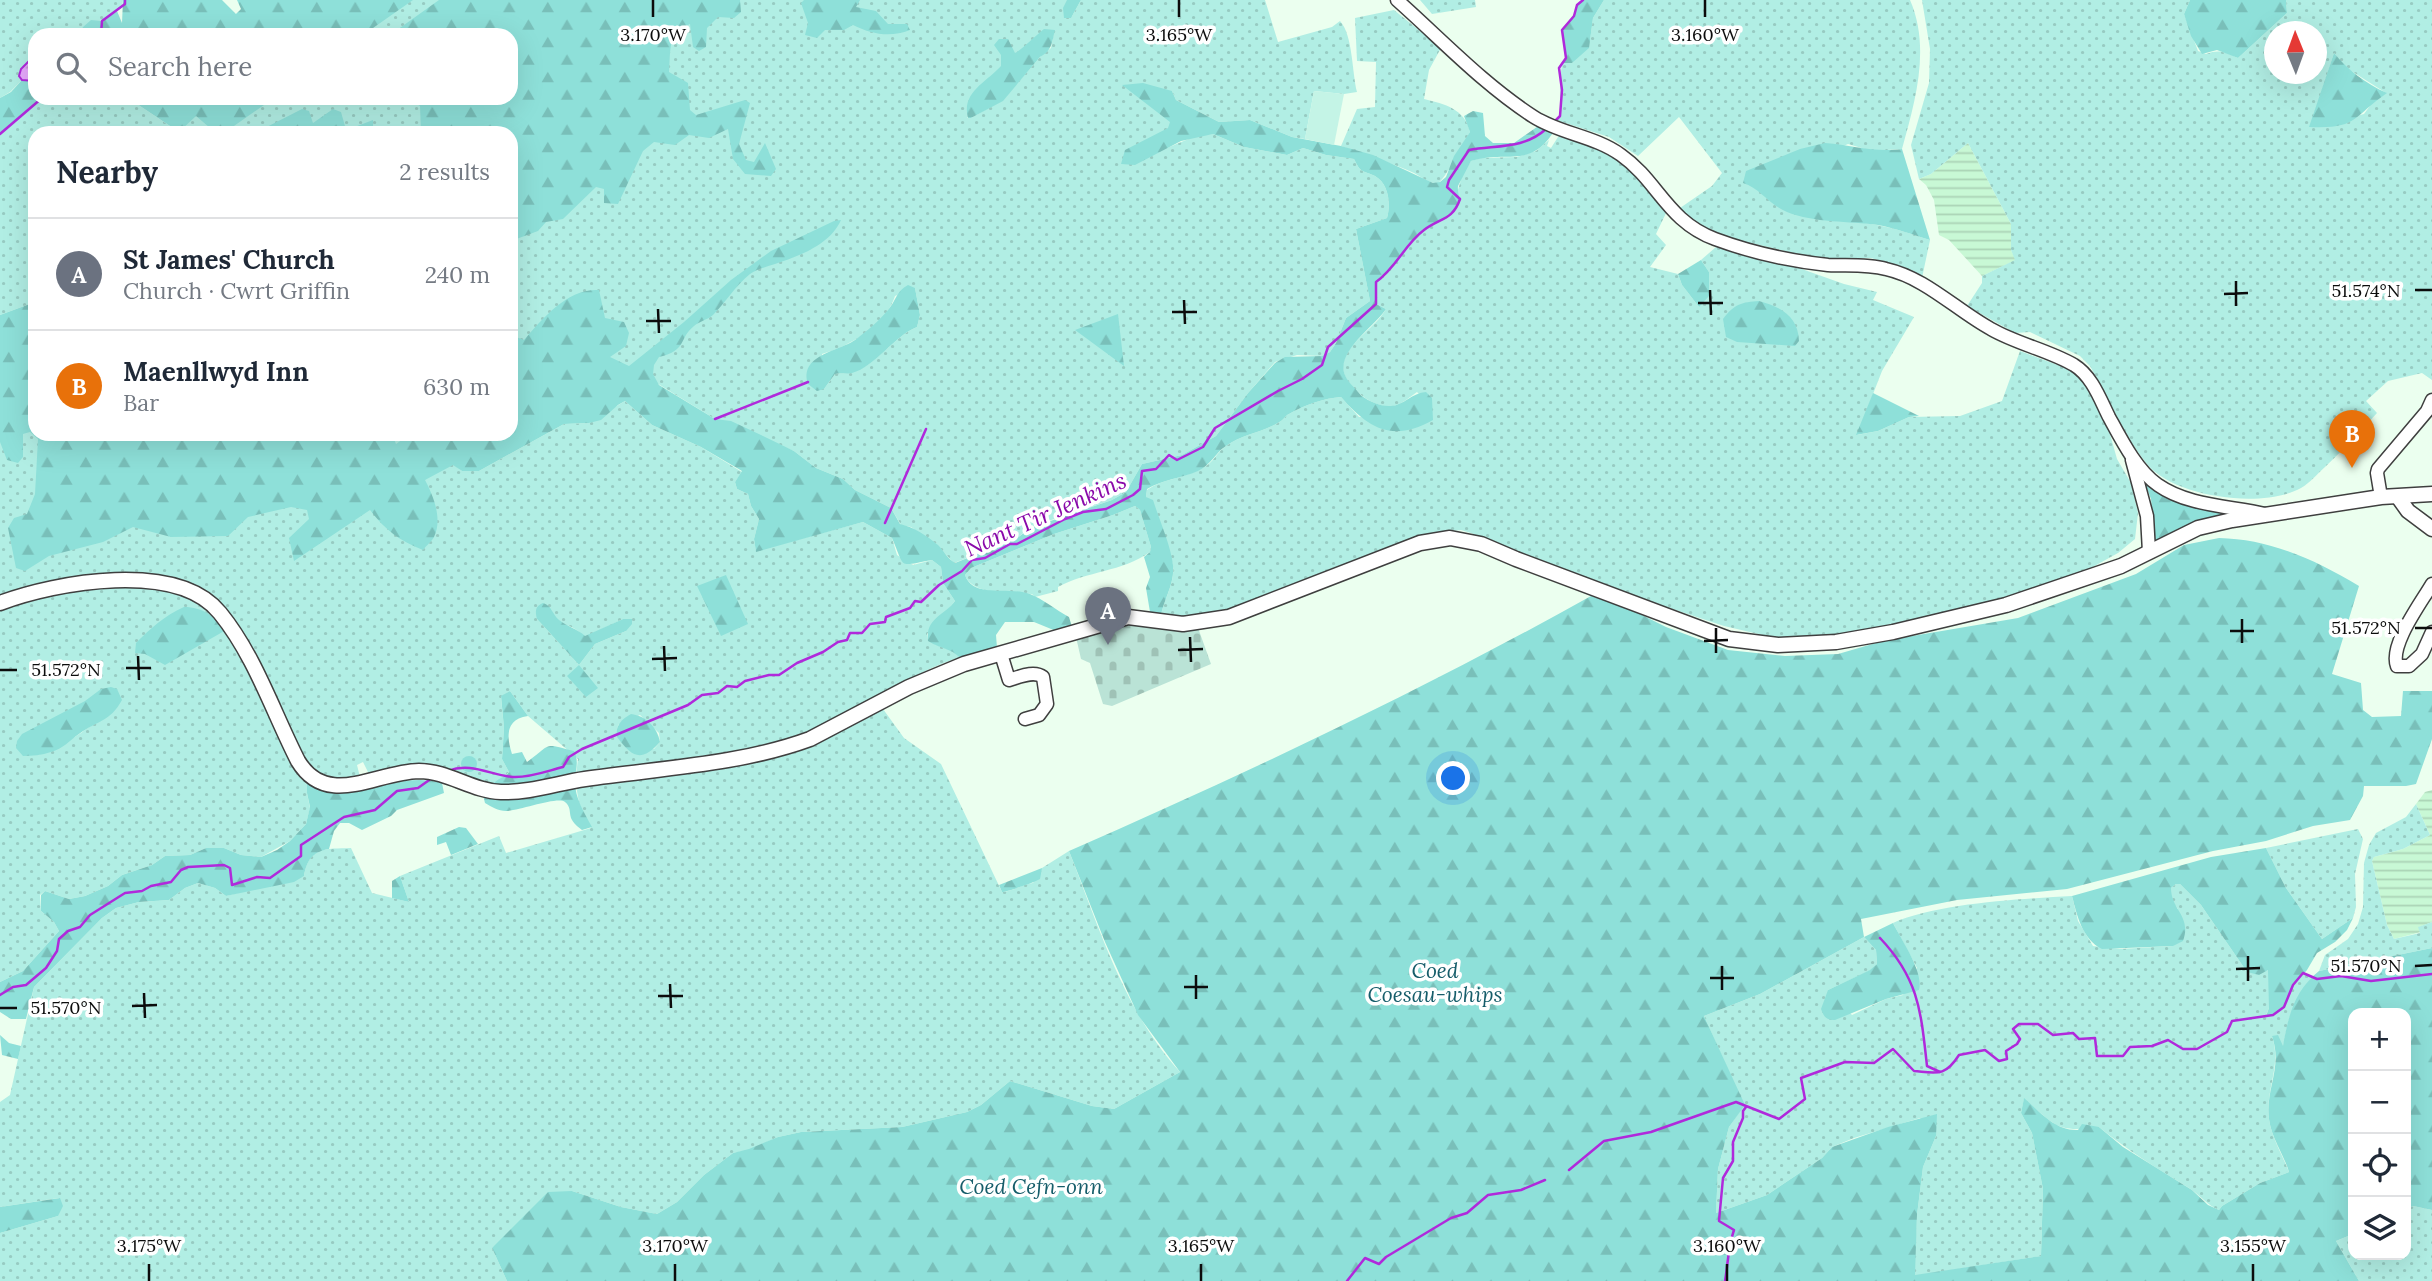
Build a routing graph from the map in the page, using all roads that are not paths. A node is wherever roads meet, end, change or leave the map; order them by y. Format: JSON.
{"nodes":[{"id":1,"x":1397,"y":0,"type":"edge"},
{"id":2,"x":2432,"y":400,"type":"edge"},
{"id":3,"x":2131,"y":456,"type":"junction"},
{"id":4,"x":2432,"y":494,"type":"edge"},
{"id":5,"x":2381,"y":497,"type":"junction"},
{"id":6,"x":2398,"y":497,"type":"junction"},
{"id":7,"x":2269,"y":515,"type":"junction"},
{"id":8,"x":2432,"y":529,"type":"edge"},
{"id":9,"x":2149,"y":552,"type":"junction"},
{"id":10,"x":2432,"y":584,"type":"edge"},
{"id":11,"x":0,"y":603,"type":"edge"},
{"id":12,"x":2432,"y":632,"type":"edge"},
{"id":13,"x":1002,"y":654,"type":"junction"},
{"id":14,"x":1025,"y":719,"type":"dead end"}],
"edges":[{"from":1,"to":3,"type":"street"},
{"from":2,"to":5,"type":"street"},
{"from":3,"to":7,"type":"street"},
{"from":3,"to":9,"type":"street"},
{"from":4,"to":6,"type":"street"},
{"from":5,"to":6,"type":"street"},
{"from":5,"to":7,"type":"street"},
{"from":6,"to":8,"type":"street"},
{"from":7,"to":9,"type":"street"},
{"from":9,"to":13,"type":"street"},
{"from":10,"to":12,"type":"street"},
{"from":11,"to":13,"type":"street"},
{"from":13,"to":14,"type":"street"}]}
